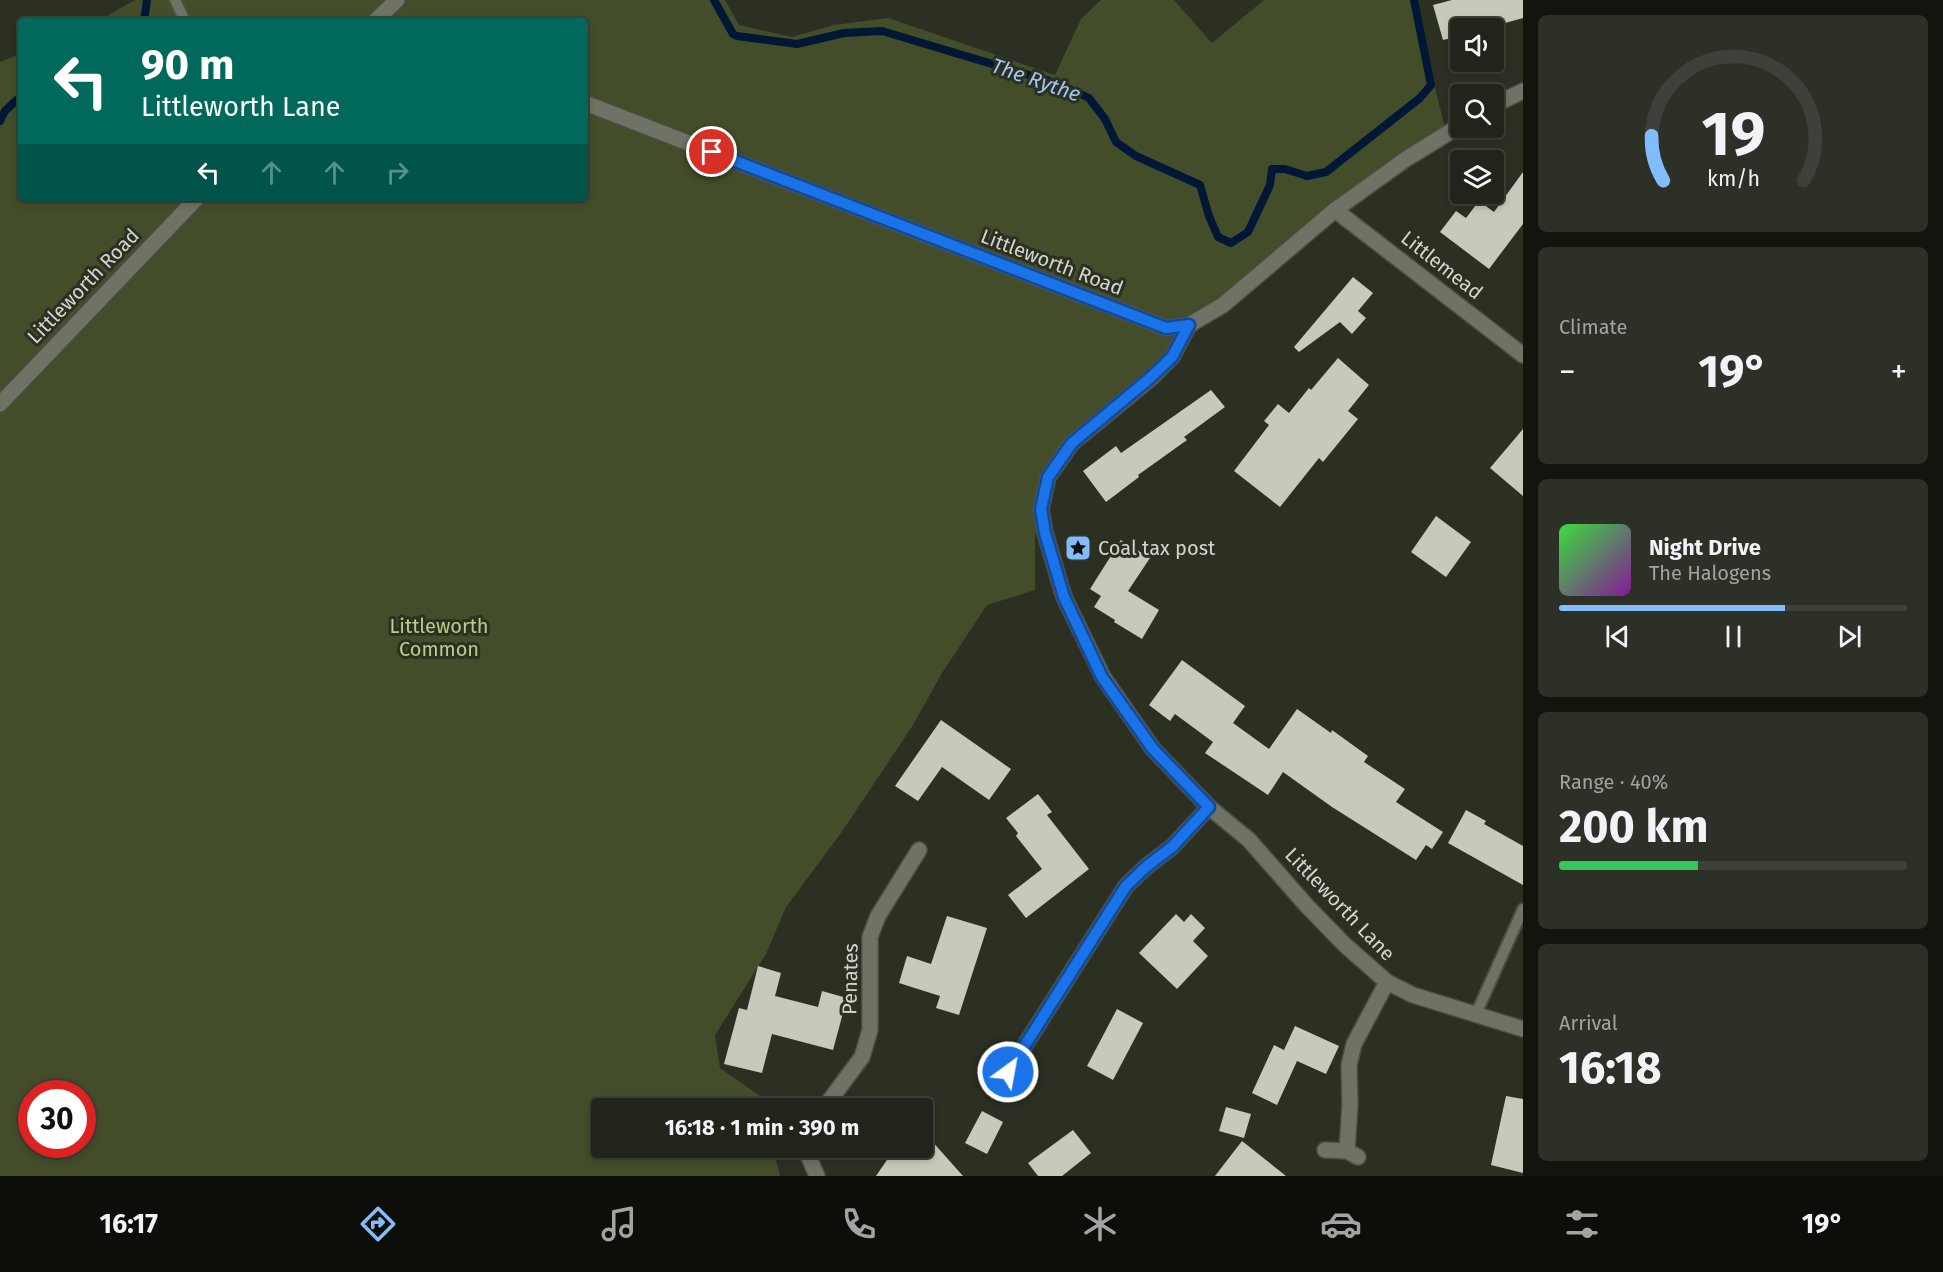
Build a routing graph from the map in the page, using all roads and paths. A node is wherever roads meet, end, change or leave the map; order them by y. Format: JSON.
{"nodes":[{"id":1,"x":175,"y":0,"type":"edge"},
{"id":2,"x":397,"y":0,"type":"edge"},
{"id":3,"x":184,"y":18,"type":"edge"},
{"id":4,"x":381,"y":18,"type":"edge"},
{"id":5,"x":1523,"y":91,"type":"edge"},
{"id":6,"x":1504,"y":100,"type":"edge"},
{"id":7,"x":588,"y":104,"type":"edge"},
{"id":8,"x":1450,"y":132,"type":"edge"},
{"id":9,"x":194,"y":201,"type":"edge"},
{"id":10,"x":1335,"y":210,"type":"junction"},
{"id":11,"x":1189,"y":325,"type":"junction"},
{"id":12,"x":1523,"y":356,"type":"edge"},
{"id":13,"x":0,"y":404,"type":"edge"},
{"id":14,"x":1209,"y":807,"type":"junction"},
{"id":15,"x":919,"y":850,"type":"dead end"},
{"id":16,"x":1523,"y":909,"type":"edge"},
{"id":17,"x":1387,"y":982,"type":"junction"},
{"id":18,"x":1476,"y":1014,"type":"junction"},
{"id":19,"x":1523,"y":1029,"type":"edge"},
{"id":20,"x":1008,"y":1072,"type":"dead end"},
{"id":21,"x":831,"y":1098,"type":"edge"},
{"id":22,"x":1325,"y":1150,"type":"dead end"},
{"id":23,"x":809,"y":1158,"type":"edge"},
{"id":24,"x":817,"y":1176,"type":"edge"}],
"edges":[{"from":1,"to":3,"type":"lane"},
{"from":2,"to":4,"type":"street"},
{"from":5,"to":6,"type":"street"},
{"from":7,"to":11,"type":"street","name":"Littleworth Road"},
{"from":8,"to":10,"type":"street","name":"Littleworth Road"},
{"from":9,"to":13,"type":"street","name":"Littleworth Road"},
{"from":10,"to":11,"type":"street","name":"Littleworth Road"},
{"from":10,"to":12,"type":"street","name":"Littlemead"},
{"from":11,"to":14,"type":"street","name":"Littleworth Lane"},
{"from":14,"to":17,"type":"street","name":"Littleworth Lane"},
{"from":14,"to":20,"type":"street"},
{"from":15,"to":21,"type":"street","name":"Penates"},
{"from":16,"to":18,"type":"lane"},
{"from":17,"to":18,"type":"street","name":"Littleworth Lane"},
{"from":17,"to":22,"type":"street"},
{"from":18,"to":19,"type":"street","name":"Littleworth Lane"},
{"from":23,"to":24,"type":"street"}]}
